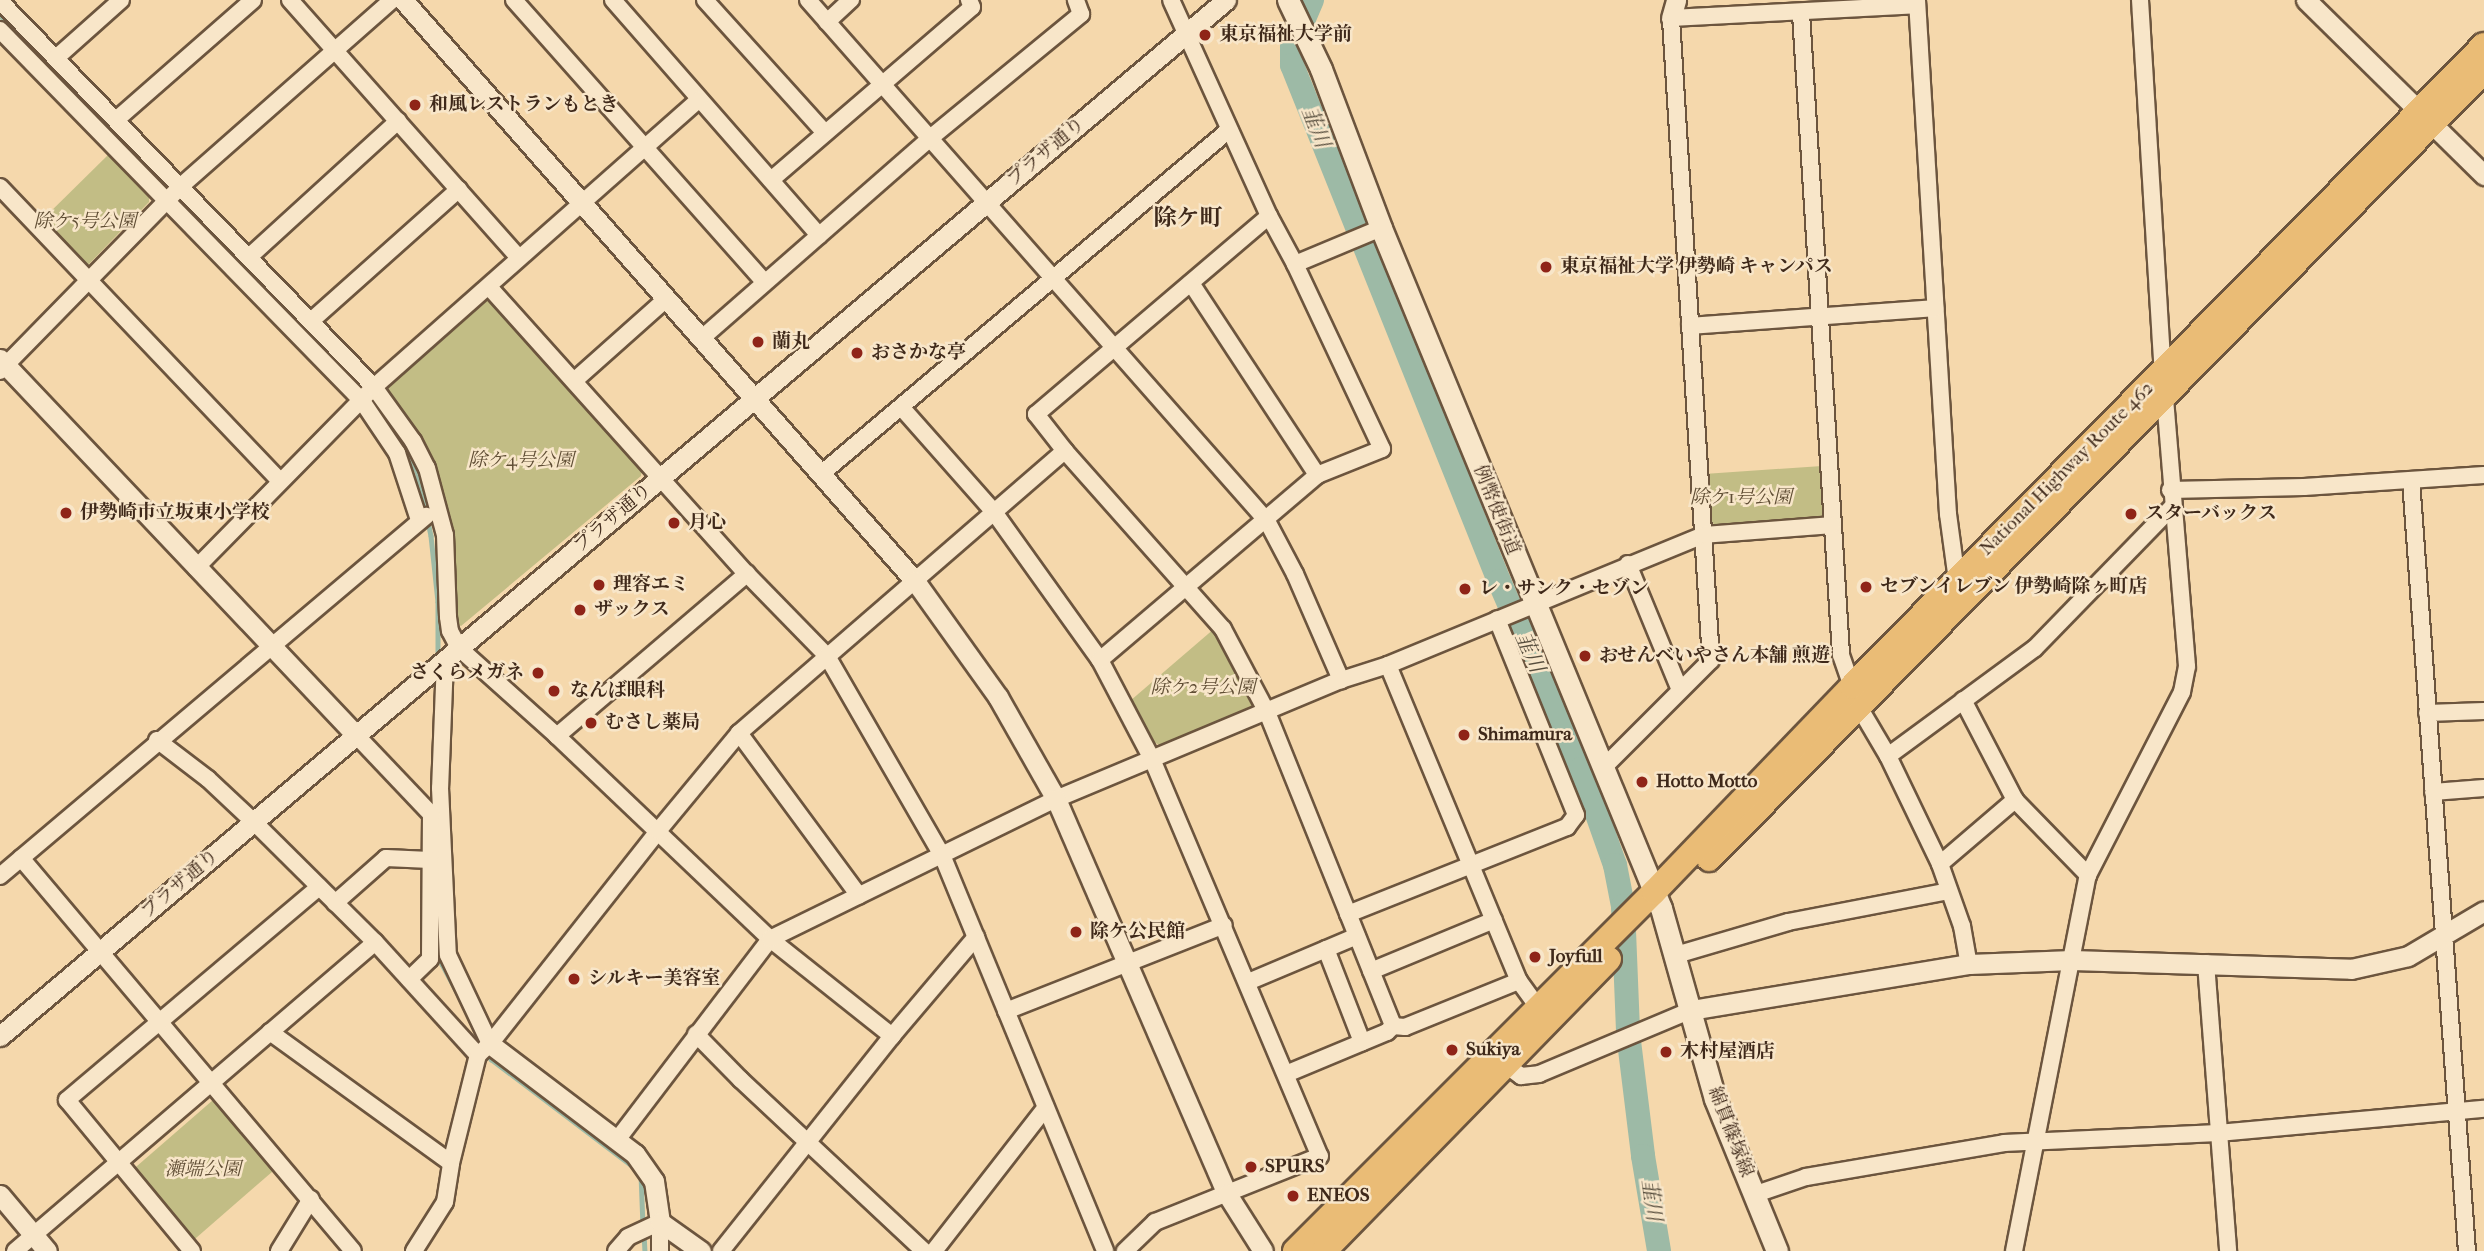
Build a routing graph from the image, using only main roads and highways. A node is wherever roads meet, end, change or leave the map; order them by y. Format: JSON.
{"nodes":[{"id":1,"x":1289,"y":0,"type":"edge"},
{"id":2,"x":2484,"y":45,"type":"edge"},
{"id":3,"x":2484,"y":71,"type":"edge"},
{"id":4,"x":2425,"y":118,"type":"junction"},
{"id":5,"x":1855,"y":696,"type":"junction"},
{"id":6,"x":1657,"y":900,"type":"junction"},
{"id":7,"x":1607,"y":950,"type":"junction"},
{"id":8,"x":1691,"y":1010,"type":"joint"},
{"id":9,"x":1295,"y":1251,"type":"edge"},
{"id":10,"x":1324,"y":1251,"type":"edge"},
{"id":11,"x":1777,"y":1251,"type":"edge"}],
"edges":[{"from":1,"to":6,"type":"main road","name":"例幣使街道"},
{"from":2,"to":4,"type":"highway","name":"National Highway Route 462"},
{"from":3,"to":4,"type":"highway","name":"National Highway Route 462"},
{"from":4,"to":5,"type":"highway","name":"National Highway Route 462"},
{"from":4,"to":5,"type":"highway","name":"National Highway Route 462"},
{"from":5,"to":6,"type":"highway","name":"National Highway Route 462"},
{"from":6,"to":7,"type":"highway","name":"National Highway Route 462"},
{"from":6,"to":8,"type":"main road","name":"例幣使街道"},
{"from":7,"to":9,"type":"highway","name":"National Highway Route 462"},
{"from":7,"to":10,"type":"highway","name":"National Highway Route 462"},
{"from":8,"to":11,"type":"main road","name":"綿貫篠塚線"}]}
